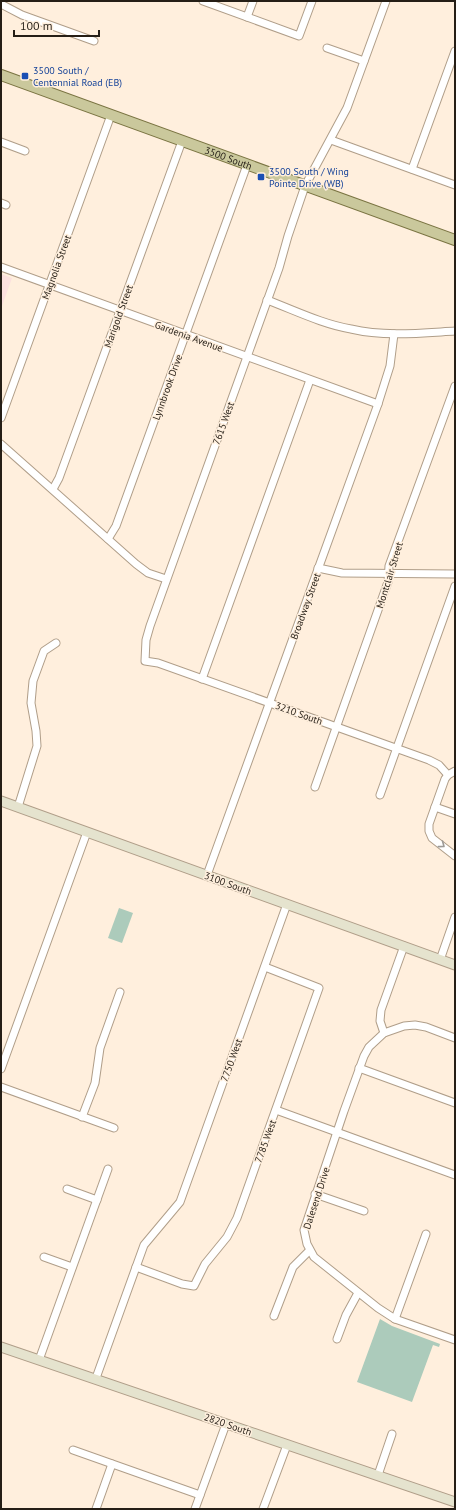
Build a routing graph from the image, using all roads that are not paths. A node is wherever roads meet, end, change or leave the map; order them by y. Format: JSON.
{"nodes":[{"id":1,"x":203,"y":1,"type":"edge"},
{"id":2,"x":253,"y":1,"type":"edge"},
{"id":3,"x":312,"y":1,"type":"edge"},
{"id":4,"x":386,"y":1,"type":"edge"},
{"id":5,"x":1,"y":4,"type":"edge"},
{"id":6,"x":247,"y":17,"type":"junction"},
{"id":7,"x":94,"y":42,"type":"dead end"},
{"id":8,"x":327,"y":48,"type":"dead end"},
{"id":9,"x":455,"y":51,"type":"edge"},
{"id":10,"x":364,"y":61,"type":"junction"},
{"id":11,"x":1,"y":75,"type":"edge"},
{"id":12,"x":111,"y":115,"type":"junction"},
{"id":13,"x":331,"y":140,"type":"junction"},
{"id":14,"x":182,"y":141,"type":"junction"},
{"id":15,"x":1,"y":142,"type":"edge"},
{"id":16,"x":25,"y":150,"type":"dead end"},
{"id":17,"x":247,"y":165,"type":"junction"},
{"id":18,"x":412,"y":169,"type":"junction"},
{"id":19,"x":455,"y":185,"type":"edge"},
{"id":20,"x":305,"y":186,"type":"junction"},
{"id":21,"x":455,"y":240,"type":"edge"},
{"id":22,"x":1,"y":267,"type":"edge"},
{"id":23,"x":50,"y":285,"type":"junction"},
{"id":24,"x":267,"y":300,"type":"junction"},
{"id":25,"x":120,"y":311,"type":"junction"},
{"id":26,"x":455,"y":331,"type":"edge"},
{"id":27,"x":394,"y":334,"type":"junction"},
{"id":28,"x":186,"y":335,"type":"junction"},
{"id":29,"x":247,"y":357,"type":"junction"},
{"id":30,"x":310,"y":380,"type":"junction"},
{"id":31,"x":455,"y":386,"type":"edge"},
{"id":32,"x":378,"y":404,"type":"junction"},
{"id":33,"x":1,"y":418,"type":"edge"},
{"id":34,"x":1,"y":444,"type":"edge"},
{"id":35,"x":53,"y":489,"type":"junction"},
{"id":36,"x":108,"y":539,"type":"junction"},
{"id":37,"x":318,"y":568,"type":"junction"},
{"id":38,"x":389,"y":574,"type":"junction"},
{"id":39,"x":455,"y":574,"type":"edge"},
{"id":40,"x":166,"y":579,"type":"junction"},
{"id":41,"x":455,"y":586,"type":"edge"},
{"id":42,"x":56,"y":643,"type":"dead end"},
{"id":43,"x":145,"y":661,"type":"joint"},
{"id":44,"x":202,"y":679,"type":"junction"},
{"id":45,"x":270,"y":703,"type":"junction"},
{"id":46,"x":336,"y":726,"type":"junction"},
{"id":47,"x":397,"y":748,"type":"junction"},
{"id":48,"x":451,"y":773,"type":"edge"},
{"id":49,"x":315,"y":787,"type":"dead end"},
{"id":50,"x":380,"y":795,"type":"dead end"},
{"id":51,"x":1,"y":801,"type":"edge"},
{"id":52,"x":18,"y":807,"type":"junction"},
{"id":53,"x":435,"y":807,"type":"junction"},
{"id":54,"x":455,"y":814,"type":"edge"},
{"id":55,"x":87,"y":832,"type":"junction"},
{"id":56,"x":455,"y":856,"type":"edge"},
{"id":57,"x":207,"y":875,"type":"junction"},
{"id":58,"x":287,"y":904,"type":"junction"},
{"id":59,"x":455,"y":917,"type":"edge"},
{"id":60,"x":404,"y":946,"type":"junction"},
{"id":61,"x":440,"y":960,"type":"junction"},
{"id":62,"x":455,"y":965,"type":"edge"},
{"id":63,"x":264,"y":967,"type":"junction"},
{"id":64,"x":120,"y":992,"type":"dead end"},
{"id":65,"x":384,"y":1033,"type":"junction"},
{"id":66,"x":455,"y":1038,"type":"edge"},
{"id":67,"x":359,"y":1068,"type":"junction"},
{"id":68,"x":1,"y":1069,"type":"edge"},
{"id":69,"x":1,"y":1087,"type":"edge"},
{"id":70,"x":455,"y":1103,"type":"edge"},
{"id":71,"x":276,"y":1110,"type":"junction"},
{"id":72,"x":82,"y":1117,"type":"junction"},
{"id":73,"x":114,"y":1128,"type":"dead end"},
{"id":74,"x":338,"y":1132,"type":"junction"},
{"id":75,"x":108,"y":1169,"type":"dead end"},
{"id":76,"x":455,"y":1175,"type":"edge"},
{"id":77,"x":68,"y":1189,"type":"dead end"},
{"id":78,"x":315,"y":1194,"type":"junction"},
{"id":79,"x":97,"y":1200,"type":"junction"},
{"id":80,"x":364,"y":1211,"type":"dead end"},
{"id":81,"x":426,"y":1234,"type":"dead end"},
{"id":82,"x":310,"y":1251,"type":"junction"},
{"id":83,"x":44,"y":1256,"type":"dead end"},
{"id":84,"x":72,"y":1267,"type":"junction"},
{"id":85,"x":136,"y":1267,"type":"junction"},
{"id":86,"x":358,"y":1294,"type":"junction"},
{"id":87,"x":274,"y":1316,"type":"dead end"},
{"id":88,"x":395,"y":1319,"type":"junction"},
{"id":89,"x":337,"y":1339,"type":"dead end"},
{"id":90,"x":455,"y":1340,"type":"edge"},
{"id":91,"x":1,"y":1347,"type":"edge"},
{"id":92,"x":39,"y":1360,"type":"junction"},
{"id":93,"x":96,"y":1378,"type":"junction"},
{"id":94,"x":226,"y":1424,"type":"junction"},
{"id":95,"x":392,"y":1434,"type":"dead end"},
{"id":96,"x":287,"y":1444,"type":"junction"},
{"id":97,"x":73,"y":1450,"type":"dead end"},
{"id":98,"x":112,"y":1464,"type":"junction"},
{"id":99,"x":378,"y":1475,"type":"junction"},
{"id":100,"x":200,"y":1495,"type":"junction"},
{"id":101,"x":455,"y":1502,"type":"edge"},
{"id":102,"x":96,"y":1509,"type":"edge"},
{"id":103,"x":195,"y":1509,"type":"edge"},
{"id":104,"x":263,"y":1509,"type":"edge"}],
"edges":[{"from":1,"to":6,"type":"street"},
{"from":2,"to":6,"type":"street"},
{"from":3,"to":6,"type":"street"},
{"from":4,"to":10,"type":"street","name":"7615 West"},
{"from":5,"to":7,"type":"street"},
{"from":8,"to":10,"type":"street"},
{"from":9,"to":18,"type":"street"},
{"from":10,"to":13,"type":"street","name":"7615 West"},
{"from":11,"to":12,"type":"main road","name":"3500 South"},
{"from":12,"to":14,"type":"main road","name":"3500 South"},
{"from":12,"to":23,"type":"street","name":"Magnolia Street"},
{"from":13,"to":18,"type":"street"},
{"from":13,"to":20,"type":"street","name":"7615 West"},
{"from":14,"to":17,"type":"main road","name":"3500 South"},
{"from":14,"to":25,"type":"street","name":"Marigold Street"},
{"from":15,"to":16,"type":"street"},
{"from":17,"to":20,"type":"main road","name":"3500 South"},
{"from":17,"to":28,"type":"street","name":"Lynnbrook Drive"},
{"from":18,"to":19,"type":"street"},
{"from":20,"to":21,"type":"main road","name":"3500 South"},
{"from":20,"to":24,"type":"street","name":"7615 West"},
{"from":22,"to":23,"type":"street","name":"Gardenia Avenue"},
{"from":23,"to":25,"type":"street","name":"Gardenia Avenue"},
{"from":23,"to":33,"type":"street","name":"Magnolia Street"},
{"from":24,"to":27,"type":"street"},
{"from":24,"to":29,"type":"street","name":"7615 West"},
{"from":25,"to":28,"type":"street","name":"Gardenia Avenue"},
{"from":25,"to":35,"type":"street","name":"Marigold Street"},
{"from":26,"to":27,"type":"street"},
{"from":27,"to":32,"type":"street","name":"Broadway Street"},
{"from":28,"to":29,"type":"street","name":"Gardenia Avenue"},
{"from":28,"to":36,"type":"street","name":"Lynnbrook Drive"},
{"from":29,"to":30,"type":"street","name":"Gardenia Avenue"},
{"from":29,"to":40,"type":"street","name":"7615 West"},
{"from":30,"to":32,"type":"street","name":"Gardenia Avenue"},
{"from":30,"to":44,"type":"street"},
{"from":31,"to":38,"type":"street","name":"Montclair Street"},
{"from":32,"to":37,"type":"street","name":"Broadway Street"},
{"from":34,"to":35,"type":"street"},
{"from":35,"to":36,"type":"street"},
{"from":36,"to":40,"type":"street"},
{"from":37,"to":38,"type":"street"},
{"from":37,"to":45,"type":"street","name":"Broadway Street"},
{"from":38,"to":39,"type":"street"},
{"from":38,"to":46,"type":"street","name":"Montclair Street"},
{"from":40,"to":43,"type":"street","name":"7615 West"},
{"from":41,"to":47,"type":"street"},
{"from":42,"to":52,"type":"street"},
{"from":43,"to":44,"type":"street","name":"3210 South"},
{"from":44,"to":45,"type":"street","name":"3210 South"},
{"from":45,"to":46,"type":"street","name":"3210 South"},
{"from":45,"to":57,"type":"street","name":"Broadway Street"},
{"from":46,"to":47,"type":"street","name":"3210 South"},
{"from":46,"to":49,"type":"street","name":"Montclair Street"},
{"from":47,"to":48,"type":"street","name":"3210 South"},
{"from":47,"to":50,"type":"street"},
{"from":48,"to":53,"type":"street"},
{"from":51,"to":52,"type":"street","name":"3100 South"},
{"from":52,"to":55,"type":"street","name":"3100 South"},
{"from":53,"to":54,"type":"street"},
{"from":53,"to":56,"type":"street","one_way":true},
{"from":55,"to":57,"type":"street","name":"3100 South"},
{"from":55,"to":68,"type":"street"},
{"from":57,"to":58,"type":"street","name":"3100 South"},
{"from":58,"to":60,"type":"street","name":"3100 South"},
{"from":58,"to":63,"type":"street","name":"7750 West"},
{"from":59,"to":61,"type":"street"},
{"from":60,"to":61,"type":"street","name":"3100 South"},
{"from":60,"to":65,"type":"street"},
{"from":61,"to":62,"type":"street","name":"3100 South"},
{"from":63,"to":71,"type":"street","name":"7785 West"},
{"from":63,"to":85,"type":"street","name":"7750 West"},
{"from":64,"to":72,"type":"street"},
{"from":65,"to":66,"type":"street"},
{"from":65,"to":67,"type":"street","name":"Dalesend Drive"},
{"from":67,"to":70,"type":"street"},
{"from":67,"to":74,"type":"street","name":"Dalesend Drive"},
{"from":69,"to":72,"type":"street"},
{"from":71,"to":74,"type":"street"},
{"from":71,"to":85,"type":"street","name":"7785 West"},
{"from":72,"to":73,"type":"street"},
{"from":74,"to":76,"type":"street"},
{"from":74,"to":78,"type":"street","name":"Dalesend Drive"},
{"from":75,"to":79,"type":"street"},
{"from":77,"to":79,"type":"street"},
{"from":78,"to":80,"type":"street"},
{"from":78,"to":82,"type":"street","name":"Dalesend Drive"},
{"from":79,"to":84,"type":"street"},
{"from":81,"to":88,"type":"street"},
{"from":82,"to":86,"type":"street","name":"Dalesend Drive"},
{"from":82,"to":87,"type":"street"},
{"from":83,"to":84,"type":"street"},
{"from":84,"to":92,"type":"street"},
{"from":85,"to":93,"type":"street","name":"7750 West"},
{"from":86,"to":88,"type":"street","name":"Dalesend Drive"},
{"from":86,"to":89,"type":"street"},
{"from":88,"to":90,"type":"street","name":"Dalesend Drive"},
{"from":91,"to":92,"type":"street","name":"2820 South"},
{"from":92,"to":93,"type":"street","name":"2820 South"},
{"from":93,"to":94,"type":"street","name":"2820 South"},
{"from":94,"to":96,"type":"street","name":"2820 South"},
{"from":94,"to":100,"type":"street"},
{"from":95,"to":99,"type":"street"},
{"from":96,"to":99,"type":"street","name":"2820 South"},
{"from":96,"to":104,"type":"street"},
{"from":97,"to":98,"type":"street"},
{"from":98,"to":100,"type":"street"},
{"from":98,"to":102,"type":"street"},
{"from":99,"to":101,"type":"street","name":"2820 South"},
{"from":100,"to":103,"type":"street"}]}
